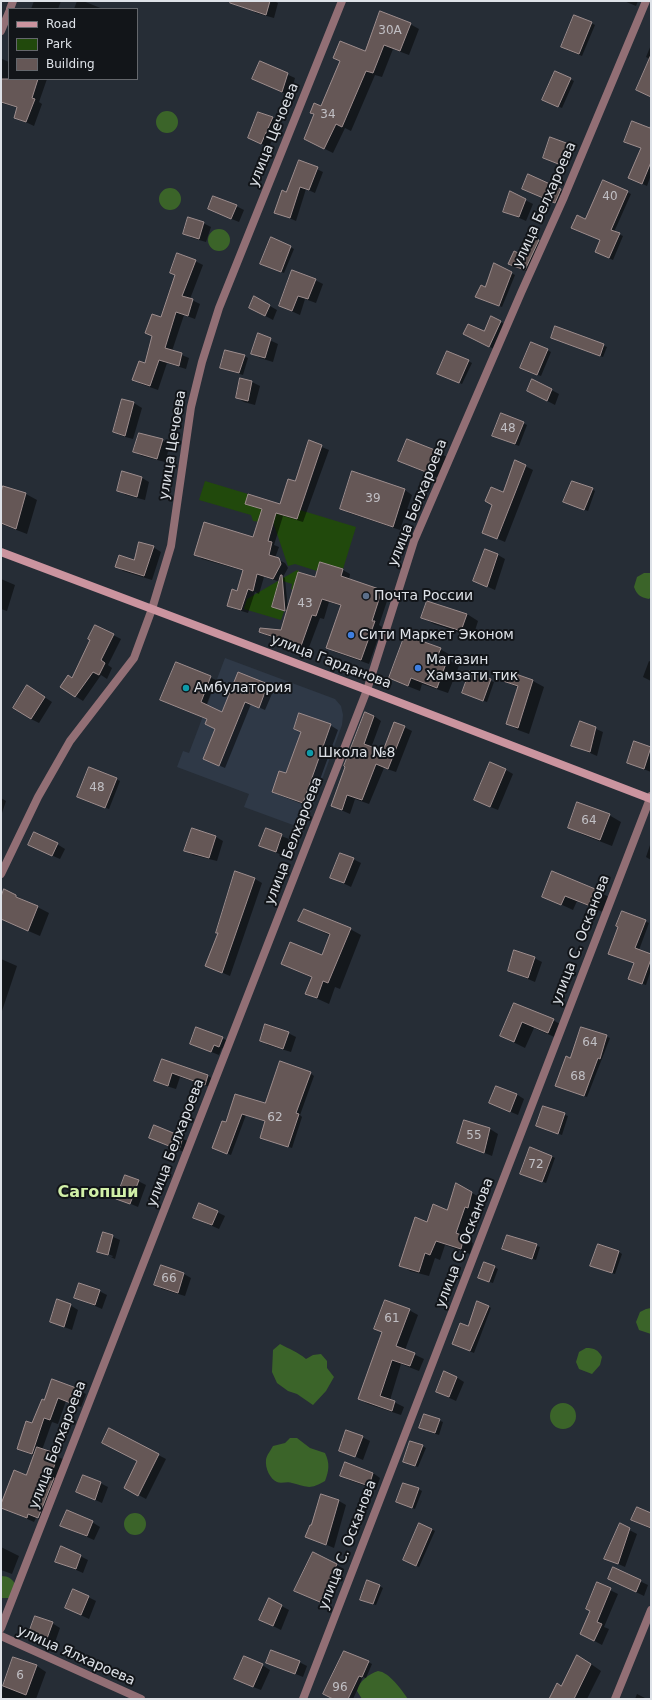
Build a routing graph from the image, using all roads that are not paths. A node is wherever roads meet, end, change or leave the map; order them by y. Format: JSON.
{"nodes":[{"id":1,"x":342,"y":1,"type":"edge"},
{"id":2,"x":646,"y":1,"type":"edge"},
{"id":3,"x":8,"y":14,"type":"edge"},
{"id":4,"x":1,"y":31,"type":"edge"},
{"id":5,"x":1,"y":552,"type":"edge"},
{"id":6,"x":152,"y":609,"type":"junction"},
{"id":7,"x":367,"y":690,"type":"junction"},
{"id":8,"x":651,"y":798,"type":"edge"},
{"id":9,"x":1,"y":874,"type":"edge"},
{"id":10,"x":651,"y":1610,"type":"edge"},
{"id":11,"x":1,"y":1628,"type":"edge"},
{"id":12,"x":1,"y":1636,"type":"edge"},
{"id":13,"x":141,"y":1699,"type":"edge"},
{"id":14,"x":302,"y":1699,"type":"edge"},
{"id":15,"x":615,"y":1699,"type":"edge"}],
"edges":[{"from":1,"to":6,"type":"street","name":"улица Цечоева"},
{"from":2,"to":7,"type":"street","name":"улица Белхароева"},
{"from":3,"to":4,"type":"street"},
{"from":5,"to":6,"type":"street","name":"улица Гарданова"},
{"from":6,"to":7,"type":"street","name":"улица Гарданова"},
{"from":6,"to":9,"type":"street","name":"улица Цечоева"},
{"from":7,"to":8,"type":"street","name":"улица Гарданова"},
{"from":7,"to":11,"type":"street","name":"улица Белхароева"},
{"from":8,"to":14,"type":"street","name":"улица С. Осканова"},
{"from":10,"to":15,"type":"street"},
{"from":12,"to":13,"type":"street","name":"улица Ялхароева"}]}
